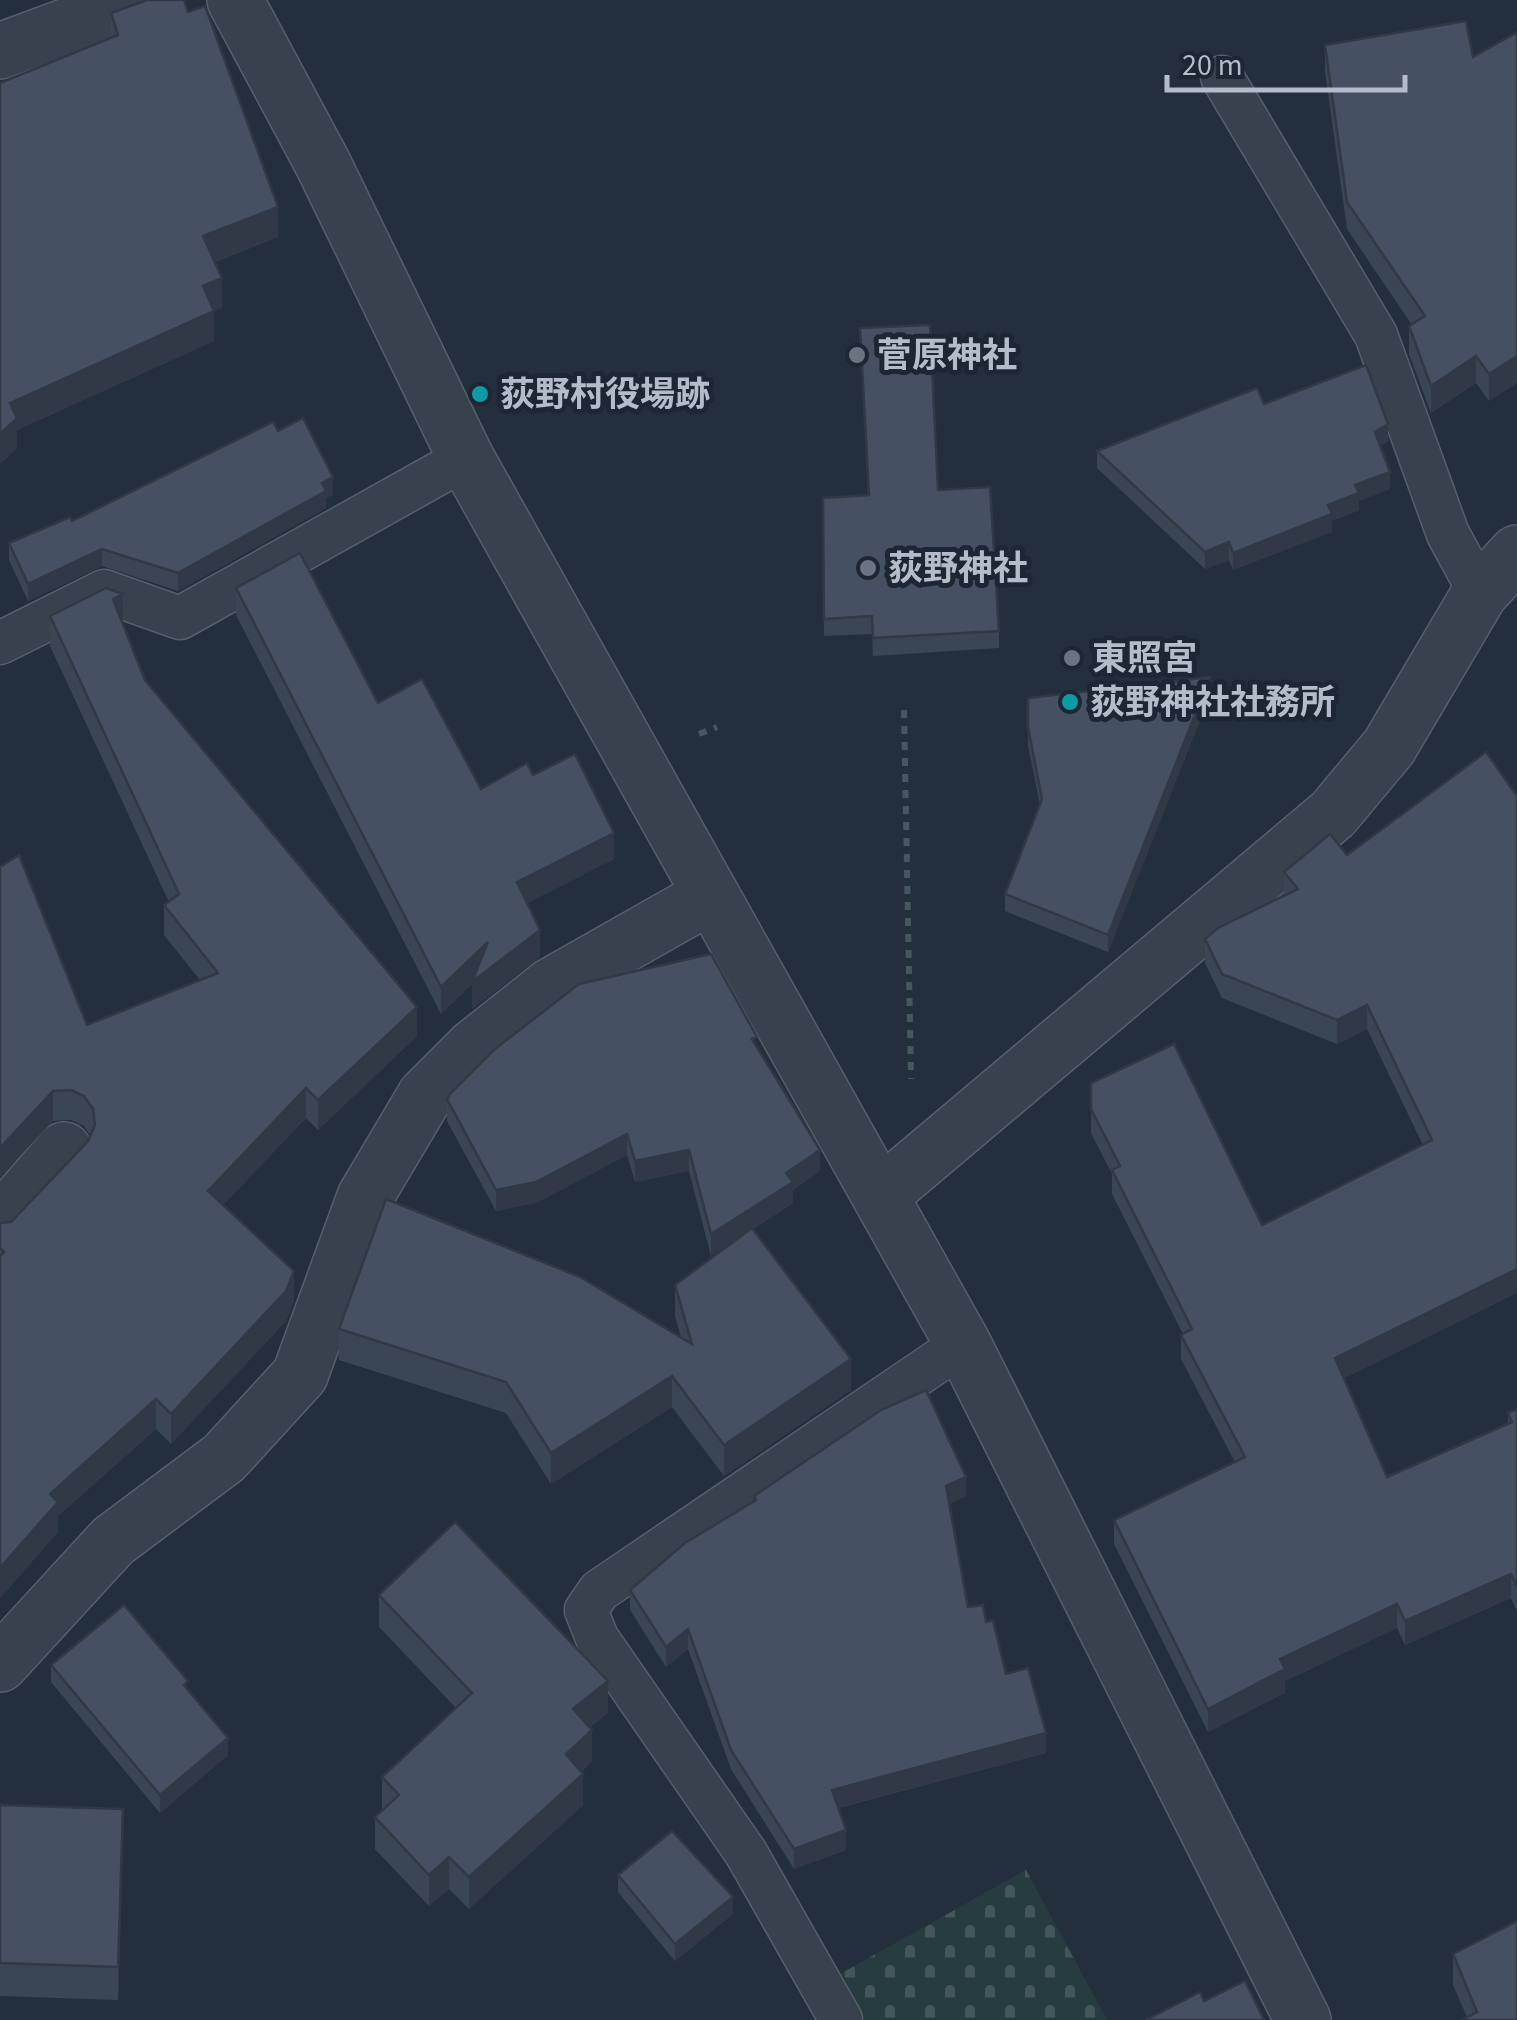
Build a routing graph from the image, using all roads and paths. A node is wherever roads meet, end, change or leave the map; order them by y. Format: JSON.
{"nodes":[{"id":1,"x":138,"y":0,"type":"edge"},
{"id":2,"x":235,"y":0,"type":"edge"},
{"id":3,"x":0,"y":51,"type":"edge"},
{"id":4,"x":1222,"y":77,"type":"dead end"},
{"id":5,"x":466,"y":458,"type":"junction"},
{"id":6,"x":1517,"y":553,"type":"edge"},
{"id":7,"x":1480,"y":593,"type":"junction"},
{"id":8,"x":0,"y":643,"type":"edge"},
{"id":9,"x":904,"y":710,"type":"dead end"},
{"id":10,"x":708,"y":897,"type":"junction"},
{"id":11,"x":64,"y":1150,"type":"dead end"},
{"id":12,"x":897,"y":1182,"type":"junction"},
{"id":13,"x":0,"y":1224,"type":"edge"},
{"id":14,"x":962,"y":1344,"type":"junction"},
{"id":15,"x":0,"y":1664,"type":"edge"},
{"id":16,"x":841,"y":2020,"type":"edge"},
{"id":17,"x":1304,"y":2020,"type":"edge"}],
"edges":[{"from":1,"to":3,"type":"street"},
{"from":2,"to":5,"type":"street"},
{"from":4,"to":7,"type":"lane"},
{"from":5,"to":8,"type":"lane"},
{"from":5,"to":10,"type":"street"},
{"from":6,"to":7,"type":"street"},
{"from":7,"to":12,"type":"street"},
{"from":9,"to":12,"type":"path"},
{"from":10,"to":12,"type":"street"},
{"from":10,"to":15,"type":"street"},
{"from":11,"to":13,"type":"street"},
{"from":12,"to":14,"type":"street"},
{"from":14,"to":16,"type":"lane"},
{"from":14,"to":17,"type":"street"}]}
